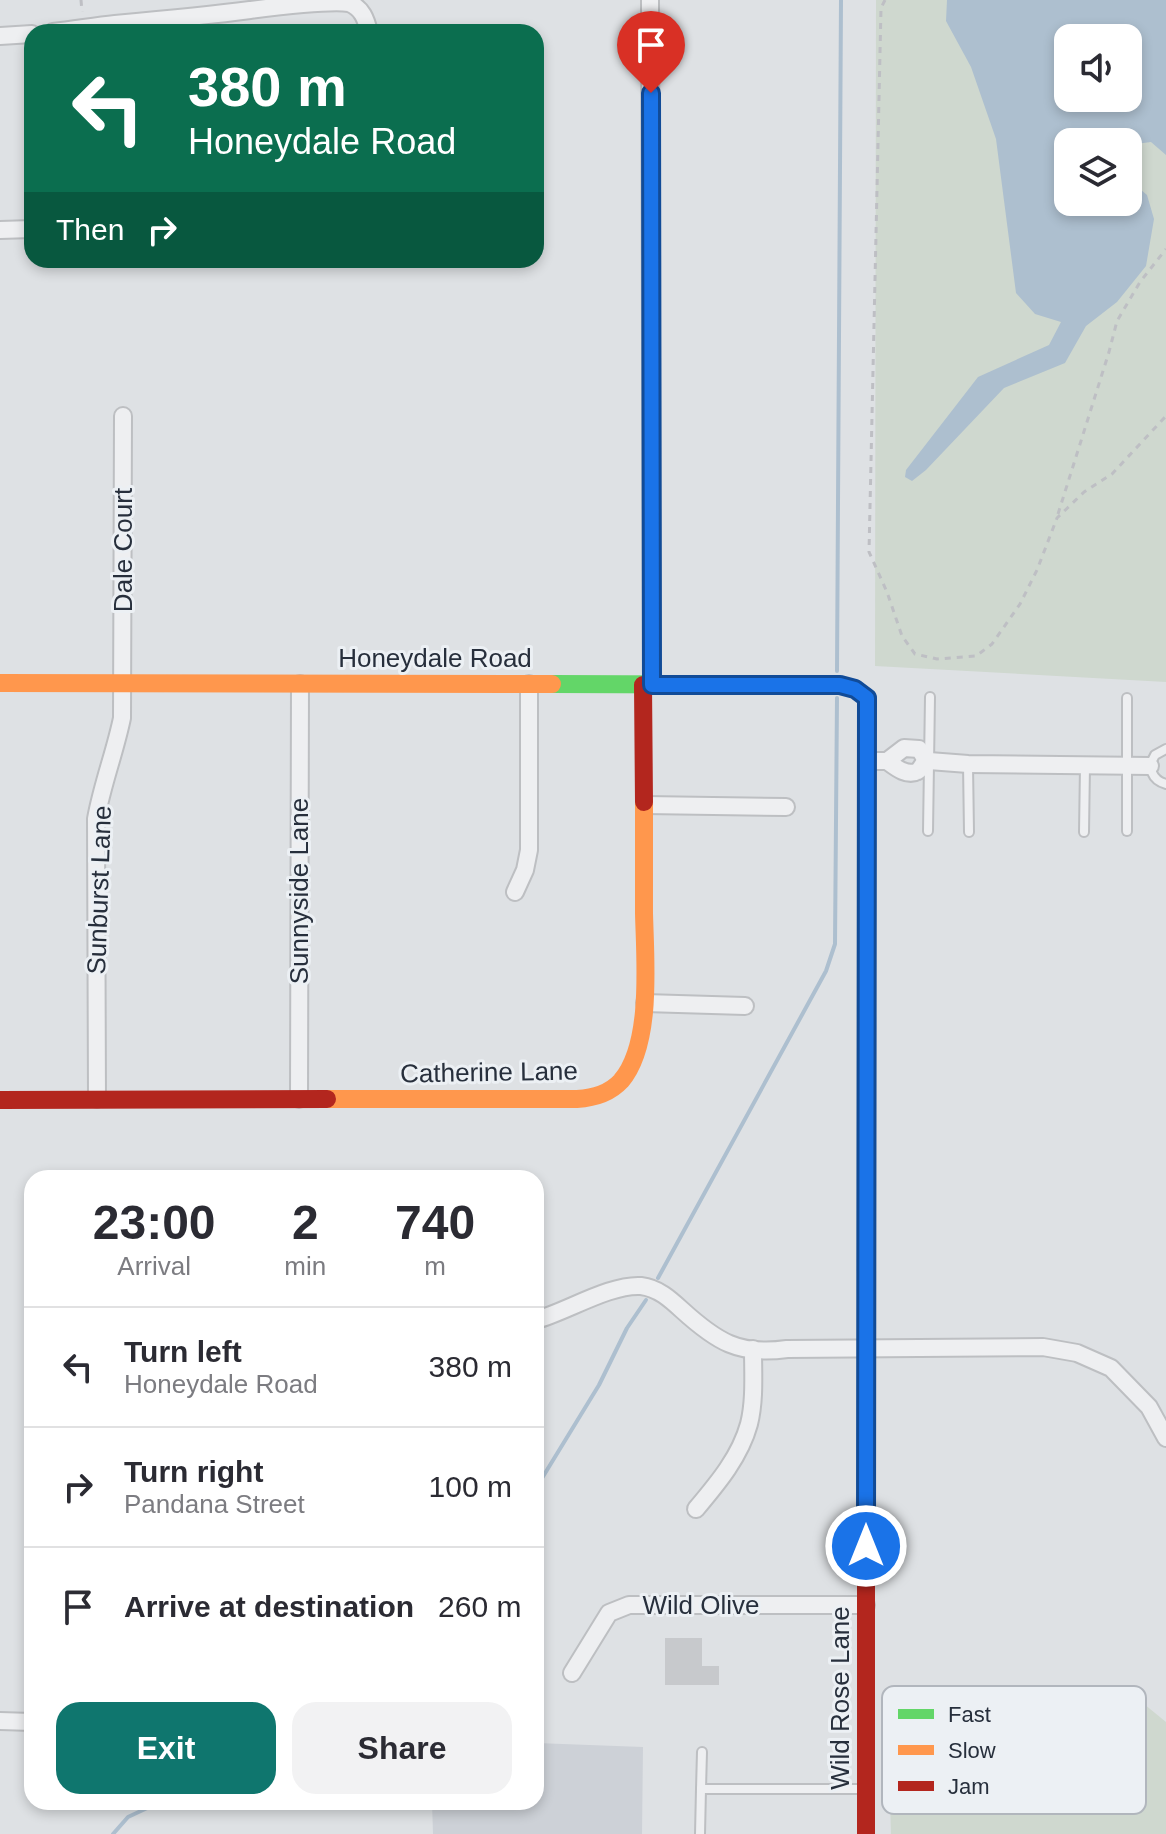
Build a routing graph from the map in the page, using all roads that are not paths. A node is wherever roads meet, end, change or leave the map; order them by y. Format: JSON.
{"nodes":[{"id":1,"x":650,"y":0,"type":"edge"},
{"id":2,"x":121,"y":24,"type":"edge"},
{"id":3,"x":367,"y":24,"type":"edge"},
{"id":4,"x":24,"y":34,"type":"edge"},
{"id":5,"x":0,"y":36,"type":"edge"},
{"id":6,"x":24,"y":229,"type":"edge"},
{"id":7,"x":0,"y":230,"type":"edge"},
{"id":8,"x":123,"y":416,"type":"dead end"},
{"id":9,"x":0,"y":683,"type":"edge"},
{"id":10,"x":124,"y":683,"type":"junction"},
{"id":11,"x":300,"y":684,"type":"junction"},
{"id":12,"x":529,"y":684,"type":"junction"},
{"id":13,"x":648,"y":685,"type":"junction"},
{"id":14,"x":930,"y":697,"type":"dead end"},
{"id":15,"x":867,"y":698,"type":"joint"},
{"id":16,"x":1127,"y":698,"type":"dead end"},
{"id":17,"x":1166,"y":749,"type":"edge"},
{"id":18,"x":927,"y":760,"type":"junction"},
{"id":19,"x":867,"y":761,"type":"junction"},
{"id":20,"x":968,"y":764,"type":"junction"},
{"id":21,"x":1085,"y":765,"type":"junction"},
{"id":22,"x":1127,"y":766,"type":"junction"},
{"id":23,"x":1150,"y":766,"type":"junction"},
{"id":24,"x":1166,"y":784,"type":"edge"},
{"id":25,"x":645,"y":805,"type":"junction"},
{"id":26,"x":786,"y":807,"type":"dead end"},
{"id":27,"x":928,"y":831,"type":"dead end"},
{"id":28,"x":1127,"y":831,"type":"dead end"},
{"id":29,"x":969,"y":832,"type":"dead end"},
{"id":30,"x":1084,"y":832,"type":"dead end"},
{"id":31,"x":515,"y":892,"type":"dead end"},
{"id":32,"x":645,"y":1003,"type":"junction"},
{"id":33,"x":745,"y":1006,"type":"dead end"},
{"id":34,"x":97,"y":1099,"type":"junction"},
{"id":35,"x":299,"y":1099,"type":"junction"},
{"id":36,"x":0,"y":1100,"type":"edge"},
{"id":37,"x":544,"y":1317,"type":"edge"},
{"id":38,"x":753,"y":1349,"type":"junction"},
{"id":39,"x":866,"y":1349,"type":"junction"},
{"id":40,"x":1166,"y":1438,"type":"edge"},
{"id":41,"x":696,"y":1509,"type":"dead end"},
{"id":42,"x":866,"y":1605,"type":"junction"},
{"id":43,"x":572,"y":1673,"type":"dead end"},
{"id":44,"x":0,"y":1721,"type":"edge"},
{"id":45,"x":24,"y":1722,"type":"edge"},
{"id":46,"x":702,"y":1752,"type":"dead end"},
{"id":47,"x":701,"y":1789,"type":"junction"},
{"id":48,"x":866,"y":1789,"type":"junction"},
{"id":49,"x":700,"y":1834,"type":"edge"},
{"id":50,"x":866,"y":1834,"type":"edge"}],
"edges":[{"from":1,"to":13,"type":"street"},
{"from":2,"to":3,"type":"street"},
{"from":4,"to":5,"type":"street"},
{"from":6,"to":7,"type":"street"},
{"from":8,"to":10,"type":"street","name":"Dale Court"},
{"from":9,"to":10,"type":"street","name":"Honeydale Road"},
{"from":10,"to":11,"type":"street","name":"Honeydale Road"},
{"from":10,"to":34,"type":"street","name":"Sunburst Lane"},
{"from":11,"to":12,"type":"street","name":"Honeydale Road"},
{"from":11,"to":35,"type":"street","name":"Sunnyside Lane"},
{"from":12,"to":13,"type":"street","name":"Honeydale Road"},
{"from":12,"to":31,"type":"street"},
{"from":13,"to":15,"type":"street","name":"Honeydale Road"},
{"from":13,"to":25,"type":"street","name":"Catherine Lane"},
{"from":14,"to":18,"type":"lane"},
{"from":15,"to":19,"type":"street","name":"Wild Rose Lane"},
{"from":16,"to":22,"type":"lane"},
{"from":17,"to":23,"type":"lane"},
{"from":18,"to":19,"type":"street"},
{"from":18,"to":20,"type":"street"},
{"from":18,"to":27,"type":"lane"},
{"from":19,"to":39,"type":"street","name":"Wild Rose Lane"},
{"from":20,"to":21,"type":"street"},
{"from":20,"to":29,"type":"lane"},
{"from":21,"to":22,"type":"street"},
{"from":21,"to":30,"type":"lane"},
{"from":22,"to":23,"type":"street"},
{"from":22,"to":28,"type":"lane"},
{"from":23,"to":24,"type":"lane"},
{"from":25,"to":26,"type":"street"},
{"from":25,"to":32,"type":"street","name":"Catherine Lane"},
{"from":32,"to":33,"type":"street"},
{"from":32,"to":35,"type":"street","name":"Catherine Lane"},
{"from":34,"to":35,"type":"street","name":"Catherine Lane"},
{"from":34,"to":36,"type":"street","name":"Catherine Lane"},
{"from":37,"to":38,"type":"street"},
{"from":38,"to":39,"type":"street"},
{"from":38,"to":41,"type":"street"},
{"from":39,"to":40,"type":"street"},
{"from":39,"to":42,"type":"street","name":"Wild Rose Lane"},
{"from":42,"to":43,"type":"street","name":"Wild Olive"},
{"from":42,"to":48,"type":"street","name":"Wild Rose Lane"},
{"from":44,"to":45,"type":"street"},
{"from":46,"to":47,"type":"lane"},
{"from":47,"to":48,"type":"lane"},
{"from":47,"to":49,"type":"lane"},
{"from":48,"to":50,"type":"street","name":"Wild Rose Lane"}]}
